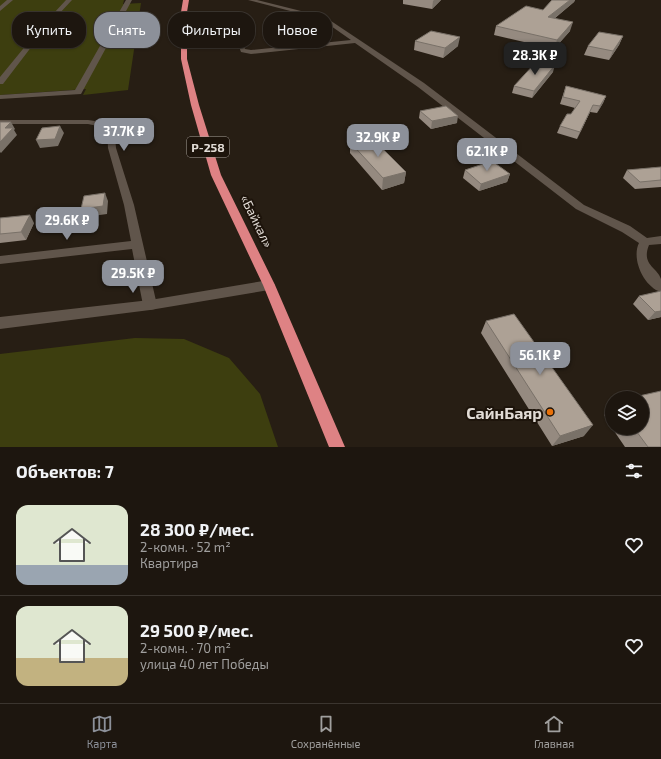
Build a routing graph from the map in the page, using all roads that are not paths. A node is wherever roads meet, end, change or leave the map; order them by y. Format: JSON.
{"nodes":[{"id":1,"x":10,"y":0,"type":"edge"},
{"id":2,"x":68,"y":0,"type":"edge"},
{"id":3,"x":129,"y":0,"type":"edge"},
{"id":4,"x":186,"y":0,"type":"edge"},
{"id":5,"x":252,"y":0,"type":"edge"},
{"id":6,"x":0,"y":9,"type":"edge"},
{"id":7,"x":356,"y":41,"type":"junction"},
{"id":8,"x":242,"y":48,"type":"edge"},
{"id":9,"x":0,"y":82,"type":"edge"},
{"id":10,"x":0,"y":97,"type":"edge"},
{"id":11,"x":0,"y":122,"type":"edge"},
{"id":12,"x":661,"y":240,"type":"edge"},
{"id":13,"x":645,"y":242,"type":"junction"},
{"id":14,"x":136,"y":244,"type":"junction"},
{"id":15,"x":0,"y":260,"type":"edge"},
{"id":16,"x":269,"y":285,"type":"junction"},
{"id":17,"x":661,"y":287,"type":"edge"},
{"id":18,"x":150,"y":305,"type":"junction"},
{"id":19,"x":0,"y":323,"type":"edge"},
{"id":20,"x":337,"y":447,"type":"edge"}],
"edges":[{"from":1,"to":6,"type":"street"},
{"from":2,"to":9,"type":"street"},
{"from":3,"to":10,"type":"street"},
{"from":4,"to":16,"type":"highway","name":"«Байкал»","number":"Р-258"},
{"from":5,"to":7,"type":"street"},
{"from":7,"to":8,"type":"street"},
{"from":7,"to":13,"type":"street"},
{"from":11,"to":14,"type":"street"},
{"from":12,"to":13,"type":"street"},
{"from":13,"to":17,"type":"street"},
{"from":14,"to":15,"type":"street"},
{"from":14,"to":18,"type":"street"},
{"from":16,"to":18,"type":"street"},
{"from":16,"to":20,"type":"highway","name":"«Байкал»","number":"Р-258"},
{"from":18,"to":19,"type":"street"}]}
